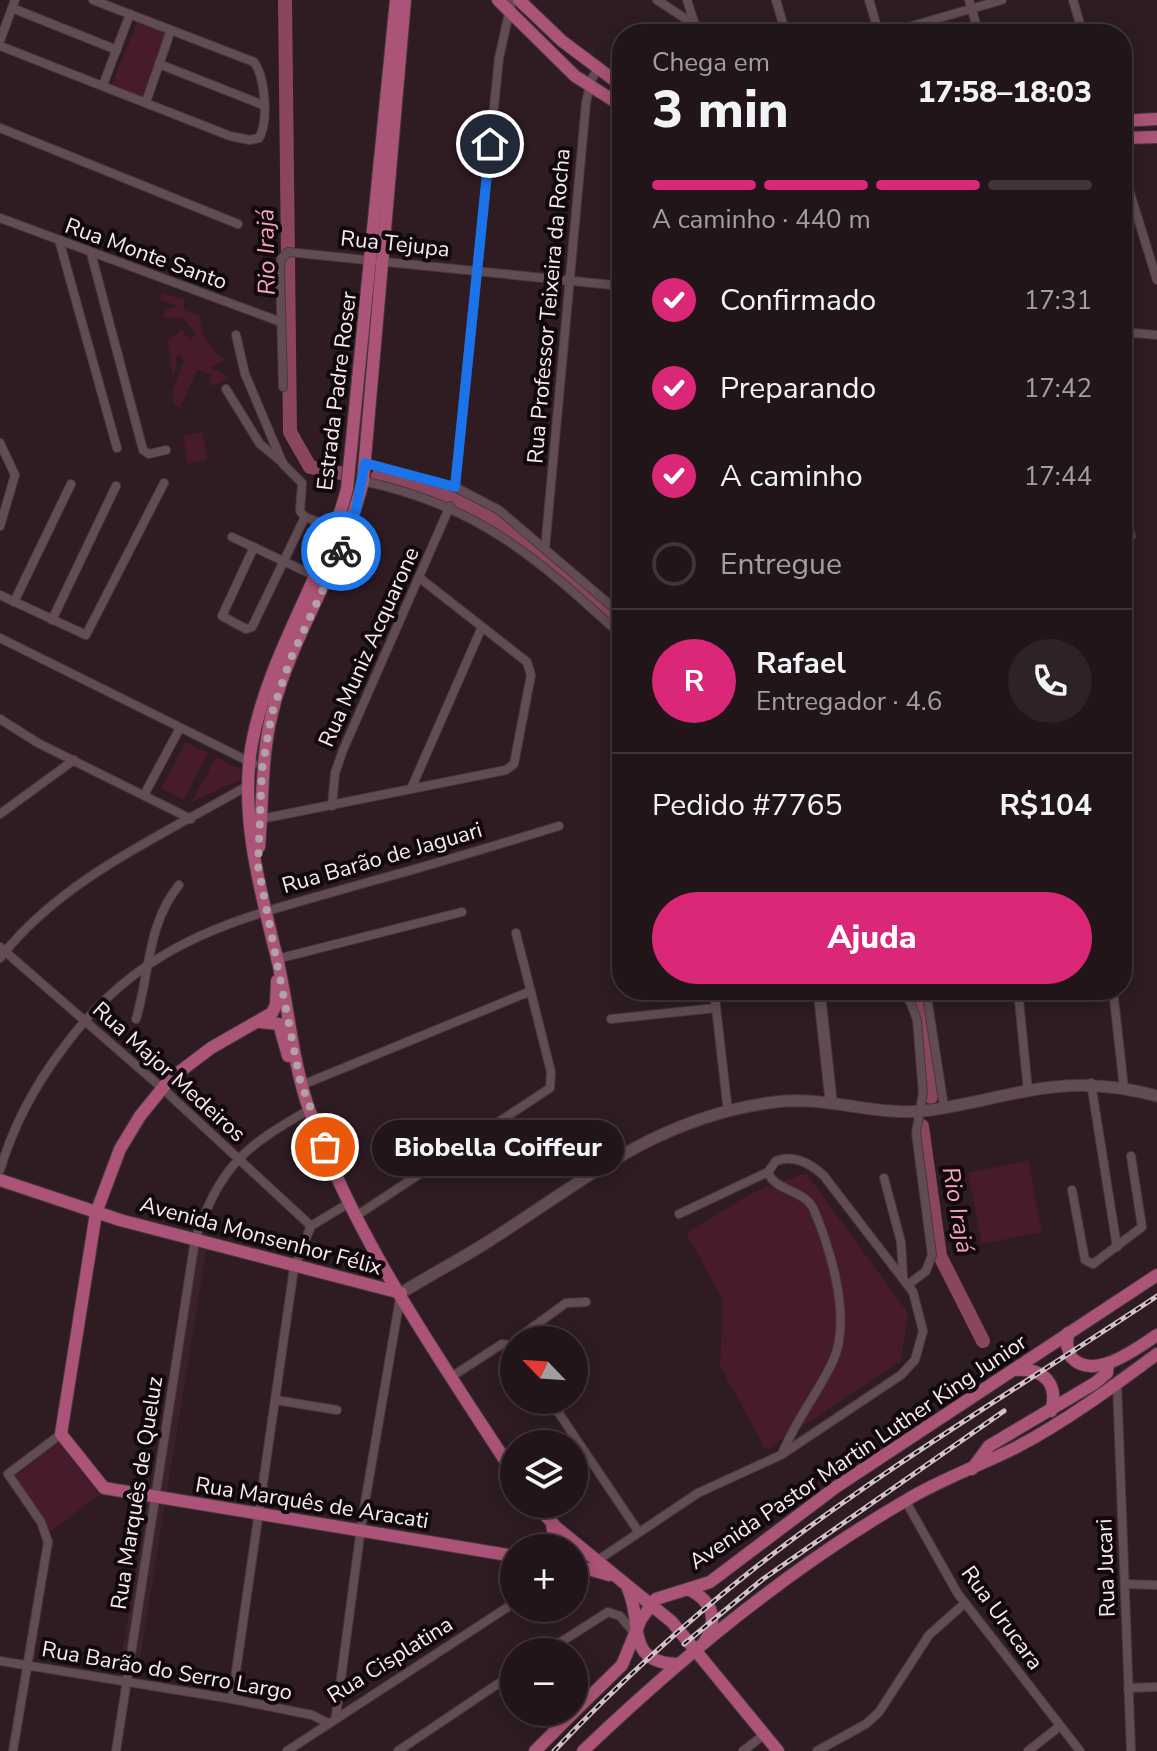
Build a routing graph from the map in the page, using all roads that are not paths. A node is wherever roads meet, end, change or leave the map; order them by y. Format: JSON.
{"nodes":[{"id":1,"x":93,"y":0,"type":"edge"},
{"id":2,"x":396,"y":0,"type":"edge"},
{"id":3,"x":405,"y":0,"type":"edge"},
{"id":4,"x":498,"y":0,"type":"edge"},
{"id":5,"x":519,"y":0,"type":"edge"},
{"id":6,"x":657,"y":0,"type":"edge"},
{"id":7,"x":687,"y":0,"type":"edge"},
{"id":8,"x":776,"y":0,"type":"edge"},
{"id":9,"x":869,"y":0,"type":"edge"},
{"id":10,"x":1002,"y":0,"type":"edge"},
{"id":11,"x":1073,"y":0,"type":"edge"},
{"id":12,"x":14,"y":4,"type":"edge"},
{"id":13,"x":970,"y":4,"type":"edge"},
{"id":14,"x":510,"y":6,"type":"edge"},
{"id":15,"x":130,"y":14,"type":"junction"},
{"id":16,"x":687,"y":24,"type":"edge"},
{"id":17,"x":692,"y":24,"type":"edge"},
{"id":18,"x":783,"y":24,"type":"edge"},
{"id":19,"x":878,"y":24,"type":"edge"},
{"id":20,"x":911,"y":24,"type":"edge"},
{"id":21,"x":976,"y":24,"type":"edge"},
{"id":22,"x":1080,"y":24,"type":"edge"},
{"id":23,"x":171,"y":30,"type":"junction"},
{"id":24,"x":0,"y":43,"type":"edge"},
{"id":25,"x":117,"y":50,"type":"junction"},
{"id":26,"x":159,"y":64,"type":"junction"},
{"id":27,"x":598,"y":69,"type":"junction"},
{"id":28,"x":612,"y":79,"type":"edge"},
{"id":29,"x":103,"y":85,"type":"junction"},
{"id":30,"x":589,"y":86,"type":"junction"},
{"id":31,"x":612,"y":100,"type":"edge"},
{"id":32,"x":146,"y":102,"type":"junction"},
{"id":33,"x":263,"y":105,"type":"junction"},
{"id":34,"x":1157,"y":119,"type":"edge"},
{"id":35,"x":1132,"y":120,"type":"edge"},
{"id":36,"x":0,"y":128,"type":"edge"},
{"id":37,"x":1157,"y":137,"type":"edge"},
{"id":38,"x":1132,"y":138,"type":"edge"},
{"id":39,"x":1132,"y":199,"type":"edge"},
{"id":40,"x":0,"y":218,"type":"edge"},
{"id":41,"x":238,"y":224,"type":"dead end"},
{"id":42,"x":59,"y":240,"type":"junction"},
{"id":43,"x":91,"y":253,"type":"junction"},
{"id":44,"x":378,"y":261,"type":"junction"},
{"id":45,"x":477,"y":270,"type":"junction"},
{"id":46,"x":570,"y":280,"type":"junction"},
{"id":47,"x":1157,"y":280,"type":"edge"},
{"id":48,"x":612,"y":285,"type":"edge"},
{"id":49,"x":281,"y":322,"type":"junction"},
{"id":50,"x":1132,"y":333,"type":"edge"},
{"id":51,"x":236,"y":335,"type":"dead end"},
{"id":52,"x":1157,"y":335,"type":"edge"},
{"id":53,"x":283,"y":387,"type":"dead end"},
{"id":54,"x":226,"y":389,"type":"dead end"},
{"id":55,"x":0,"y":443,"type":"edge"},
{"id":56,"x":117,"y":448,"type":"dead end"},
{"id":57,"x":166,"y":450,"type":"dead end"},
{"id":58,"x":365,"y":463,"type":"junction"},
{"id":59,"x":283,"y":464,"type":"junction"},
{"id":60,"x":363,"y":481,"type":"junction"},
{"id":61,"x":164,"y":483,"type":"dead end"},
{"id":62,"x":71,"y":484,"type":"dead end"},
{"id":63,"x":116,"y":486,"type":"dead end"},
{"id":64,"x":455,"y":487,"type":"junction"},
{"id":65,"x":450,"y":506,"type":"junction"},
{"id":66,"x":305,"y":517,"type":"junction"},
{"id":67,"x":0,"y":526,"type":"edge"},
{"id":68,"x":335,"y":528,"type":"junction"},
{"id":69,"x":232,"y":537,"type":"dead end"},
{"id":70,"x":254,"y":547,"type":"junction"},
{"id":71,"x":545,"y":549,"type":"junction"},
{"id":72,"x":285,"y":562,"type":"junction"},
{"id":73,"x":313,"y":575,"type":"junction"},
{"id":74,"x":421,"y":579,"type":"junction"},
{"id":75,"x":0,"y":595,"type":"edge"},
{"id":76,"x":14,"y":602,"type":"junction"},
{"id":77,"x":612,"y":607,"type":"edge"},
{"id":78,"x":52,"y":620,"type":"junction"},
{"id":79,"x":482,"y":627,"type":"junction"},
{"id":80,"x":612,"y":627,"type":"edge"},
{"id":81,"x":0,"y":638,"type":"edge"},
{"id":82,"x":0,"y":719,"type":"edge"},
{"id":83,"x":180,"y":728,"type":"junction"},
{"id":84,"x":74,"y":760,"type":"junction"},
{"id":85,"x":249,"y":762,"type":"junction"},
{"id":86,"x":262,"y":769,"type":"junction"},
{"id":87,"x":249,"y":785,"type":"junction"},
{"id":88,"x":411,"y":789,"type":"junction"},
{"id":89,"x":144,"y":795,"type":"junction"},
{"id":90,"x":332,"y":806,"type":"junction"},
{"id":91,"x":0,"y":814,"type":"edge"},
{"id":92,"x":191,"y":819,"type":"junction"},
{"id":93,"x":261,"y":819,"type":"junction"},
{"id":94,"x":559,"y":826,"type":"dead end"},
{"id":95,"x":258,"y":866,"type":"junction"},
{"id":96,"x":179,"y":885,"type":"dead end"},
{"id":97,"x":265,"y":910,"type":"junction"},
{"id":98,"x":462,"y":912,"type":"dead end"},
{"id":99,"x":516,"y":933,"type":"dead end"},
{"id":100,"x":2,"y":952,"type":"edge"},
{"id":101,"x":277,"y":961,"type":"junction"},
{"id":102,"x":148,"y":962,"type":"junction"},
{"id":103,"x":531,"y":991,"type":"junction"},
{"id":104,"x":715,"y":1000,"type":"edge"},
{"id":105,"x":820,"y":1000,"type":"edge"},
{"id":106,"x":909,"y":1000,"type":"edge"},
{"id":107,"x":926,"y":1000,"type":"edge"},
{"id":108,"x":1019,"y":1000,"type":"edge"},
{"id":109,"x":1114,"y":1000,"type":"edge"},
{"id":110,"x":716,"y":1008,"type":"junction"},
{"id":111,"x":136,"y":1019,"type":"dead end"},
{"id":112,"x":611,"y":1019,"type":"dead end"},
{"id":113,"x":83,"y":1020,"type":"junction"},
{"id":114,"x":257,"y":1023,"type":"junction"},
{"id":115,"x":301,"y":1083,"type":"junction"},
{"id":116,"x":1091,"y":1083,"type":"junction"},
{"id":117,"x":162,"y":1088,"type":"junction"},
{"id":118,"x":1124,"y":1088,"type":"junction"},
{"id":119,"x":1028,"y":1091,"type":"junction"},
{"id":120,"x":1157,"y":1096,"type":"edge"},
{"id":121,"x":831,"y":1100,"type":"junction"},
{"id":122,"x":944,"y":1107,"type":"junction"},
{"id":123,"x":309,"y":1110,"type":"junction"},
{"id":124,"x":920,"y":1111,"type":"junction"},
{"id":125,"x":728,"y":1112,"type":"junction"},
{"id":126,"x":1131,"y":1156,"type":"dead end"},
{"id":127,"x":238,"y":1157,"type":"junction"},
{"id":128,"x":0,"y":1170,"type":"edge"},
{"id":129,"x":768,"y":1172,"type":"junction"},
{"id":130,"x":884,"y":1178,"type":"dead end"},
{"id":131,"x":0,"y":1180,"type":"edge"},
{"id":132,"x":1072,"y":1190,"type":"dead end"},
{"id":133,"x":349,"y":1203,"type":"junction"},
{"id":134,"x":75,"y":1206,"type":"junction"},
{"id":135,"x":96,"y":1213,"type":"junction"},
{"id":136,"x":679,"y":1214,"type":"dead end"},
{"id":137,"x":356,"y":1216,"type":"junction"},
{"id":138,"x":118,"y":1219,"type":"junction"},
{"id":139,"x":311,"y":1226,"type":"junction"},
{"id":140,"x":92,"y":1239,"type":"junction"},
{"id":141,"x":195,"y":1240,"type":"junction"},
{"id":142,"x":1117,"y":1247,"type":"junction"},
{"id":143,"x":294,"y":1268,"type":"junction"},
{"id":144,"x":1157,"y":1275,"type":"edge"},
{"id":145,"x":906,"y":1280,"type":"junction"},
{"id":146,"x":401,"y":1293,"type":"junction"},
{"id":147,"x":586,"y":1302,"type":"dead end"},
{"id":148,"x":536,"y":1326,"type":"edge"},
{"id":149,"x":1068,"y":1333,"type":"junction"},
{"id":150,"x":1157,"y":1335,"type":"edge"},
{"id":151,"x":500,"y":1345,"type":"edge"},
{"id":152,"x":1155,"y":1358,"type":"edge"},
{"id":153,"x":1108,"y":1363,"type":"junction"},
{"id":154,"x":1014,"y":1371,"type":"junction"},
{"id":155,"x":451,"y":1377,"type":"junction"},
{"id":156,"x":1117,"y":1384,"type":"junction"},
{"id":157,"x":275,"y":1400,"type":"junction"},
{"id":158,"x":337,"y":1410,"type":"dead end"},
{"id":159,"x":1051,"y":1411,"type":"junction"},
{"id":160,"x":559,"y":1414,"type":"edge"},
{"id":161,"x":61,"y":1434,"type":"junction"},
{"id":162,"x":500,"y":1452,"type":"edge"},
{"id":163,"x":781,"y":1455,"type":"junction"},
{"id":164,"x":972,"y":1469,"type":"junction"},
{"id":165,"x":4,"y":1474,"type":"edge"},
{"id":166,"x":155,"y":1498,"type":"junction"},
{"id":167,"x":905,"y":1500,"type":"junction"},
{"id":168,"x":259,"y":1514,"type":"junction"},
{"id":169,"x":548,"y":1518,"type":"edge"},
{"id":170,"x":552,"y":1523,"type":"junction"},
{"id":171,"x":360,"y":1531,"type":"junction"},
{"id":172,"x":638,"y":1531,"type":"junction"},
{"id":173,"x":553,"y":1534,"type":"edge"},
{"id":174,"x":500,"y":1554,"type":"edge"},
{"id":175,"x":588,"y":1559,"type":"edge"},
{"id":176,"x":598,"y":1560,"type":"junction"},
{"id":177,"x":588,"y":1570,"type":"edge"},
{"id":178,"x":623,"y":1582,"type":"junction"},
{"id":179,"x":1125,"y":1584,"type":"junction"},
{"id":180,"x":1157,"y":1585,"type":"edge"},
{"id":181,"x":688,"y":1589,"type":"junction"},
{"id":182,"x":651,"y":1603,"type":"junction"},
{"id":183,"x":965,"y":1603,"type":"junction"},
{"id":184,"x":500,"y":1612,"type":"edge"},
{"id":185,"x":635,"y":1634,"type":"junction"},
{"id":186,"x":567,"y":1638,"type":"edge"},
{"id":187,"x":699,"y":1648,"type":"junction"},
{"id":188,"x":0,"y":1661,"type":"edge"},
{"id":189,"x":679,"y":1664,"type":"junction"},
{"id":190,"x":27,"y":1666,"type":"junction"},
{"id":191,"x":500,"y":1682,"type":"edge"},
{"id":192,"x":126,"y":1683,"type":"junction"},
{"id":193,"x":1157,"y":1687,"type":"edge"},
{"id":194,"x":1128,"y":1688,"type":"junction"},
{"id":195,"x":588,"y":1698,"type":"edge"},
{"id":196,"x":232,"y":1699,"type":"junction"},
{"id":197,"x":336,"y":1716,"type":"junction"},
{"id":198,"x":326,"y":1722,"type":"junction"},
{"id":199,"x":560,"y":1726,"type":"edge"},
{"id":200,"x":1060,"y":1726,"type":"junction"},
{"id":201,"x":765,"y":1734,"type":"junction"},
{"id":202,"x":294,"y":1749,"type":"edge"},
{"id":203,"x":13,"y":1751,"type":"edge"},
{"id":204,"x":116,"y":1751,"type":"edge"},
{"id":205,"x":398,"y":1751,"type":"edge"},
{"id":206,"x":535,"y":1751,"type":"edge"},
{"id":207,"x":583,"y":1751,"type":"edge"},
{"id":208,"x":743,"y":1751,"type":"edge"},
{"id":209,"x":778,"y":1751,"type":"edge"},
{"id":210,"x":817,"y":1751,"type":"edge"},
{"id":211,"x":1028,"y":1751,"type":"edge"},
{"id":212,"x":1080,"y":1751,"type":"edge"},
{"id":213,"x":1131,"y":1751,"type":"edge"}],
"edges":[{"from":1,"to":15,"type":"street"},
{"from":2,"to":44,"type":"main road","name":"Estrada Padre Roser"},
{"from":3,"to":44,"type":"main road","name":"Estrada Padre Roser"},
{"from":4,"to":14,"type":"main road"},
{"from":5,"to":27,"type":"main road"},
{"from":6,"to":16,"type":"street"},
{"from":7,"to":17,"type":"street"},
{"from":8,"to":18,"type":"street"},
{"from":9,"to":19,"type":"street"},
{"from":10,"to":13,"type":"street"},
{"from":11,"to":22,"type":"street"},
{"from":12,"to":24,"type":"street"},
{"from":12,"to":25,"type":"street"},
{"from":13,"to":20,"type":"street"},
{"from":13,"to":21,"type":"street"},
{"from":14,"to":30,"type":"main road"},
{"from":14,"to":45,"type":"street"},
{"from":15,"to":23,"type":"street"},
{"from":15,"to":25,"type":"street"},
{"from":23,"to":26,"type":"street"},
{"from":23,"to":33,"type":"street"},
{"from":24,"to":29,"type":"street"},
{"from":25,"to":29,"type":"street"},
{"from":26,"to":32,"type":"street"},
{"from":26,"to":33,"type":"street"},
{"from":27,"to":28,"type":"main road"},
{"from":27,"to":30,"type":"street","name":"Rua Professor Teixeira da Rocha"},
{"from":29,"to":32,"type":"street"},
{"from":30,"to":31,"type":"main road"},
{"from":30,"to":46,"type":"street","name":"Rua Professor Teixeira da Rocha"},
{"from":32,"to":33,"type":"street"},
{"from":34,"to":35,"type":"main road"},
{"from":36,"to":41,"type":"street"},
{"from":37,"to":38,"type":"main road"},
{"from":39,"to":47,"type":"street"},
{"from":40,"to":42,"type":"street","name":"Rua Monte Santo"},
{"from":42,"to":43,"type":"street","name":"Rua Monte Santo"},
{"from":42,"to":56,"type":"street"},
{"from":43,"to":49,"type":"street","name":"Rua Monte Santo"},
{"from":43,"to":57,"type":"street"},
{"from":44,"to":45,"type":"street","name":"Rua Tejupa"},
{"from":44,"to":49,"type":"street","name":"Rua Tejupa"},
{"from":44,"to":58,"type":"main road","name":"Estrada Padre Roser"},
{"from":44,"to":68,"type":"main road","name":"Estrada Padre Roser"},
{"from":45,"to":46,"type":"street","name":"Rua Tejupa"},
{"from":45,"to":64,"type":"street"},
{"from":46,"to":48,"type":"street","name":"Rua Tejupa"},
{"from":46,"to":71,"type":"street","name":"Rua Professor Teixeira da Rocha"},
{"from":49,"to":53,"type":"street","name":"Rua Tejupa"},
{"from":50,"to":52,"type":"street"},
{"from":51,"to":59,"type":"street"},
{"from":54,"to":59,"type":"street"},
{"from":55,"to":67,"type":"street"},
{"from":58,"to":60,"type":"main road","name":"Estrada Padre Roser"},
{"from":58,"to":64,"type":"street"},
{"from":59,"to":66,"type":"street"},
{"from":60,"to":65,"type":"street"},
{"from":60,"to":86,"type":"main road","name":"Estrada Padre Roser"},
{"from":61,"to":78,"type":"street"},
{"from":62,"to":76,"type":"street"},
{"from":63,"to":78,"type":"street"},
{"from":64,"to":71,"type":"street"},
{"from":65,"to":74,"type":"street","name":"Rua Muniz Acquarone"},
{"from":65,"to":80,"type":"street"},
{"from":66,"to":68,"type":"street"},
{"from":66,"to":72,"type":"street"},
{"from":68,"to":73,"type":"main road","name":"Estrada Padre Roser"},
{"from":69,"to":70,"type":"street"},
{"from":70,"to":72,"type":"street"},
{"from":70,"to":72,"type":"street"},
{"from":71,"to":77,"type":"street"},
{"from":72,"to":73,"type":"street"},
{"from":73,"to":85,"type":"main road","name":"Estrada Padre Roser"},
{"from":74,"to":79,"type":"street"},
{"from":74,"to":90,"type":"street","name":"Rua Muniz Acquarone"},
{"from":75,"to":76,"type":"street"},
{"from":76,"to":78,"type":"street"},
{"from":79,"to":88,"type":"street"},
{"from":79,"to":88,"type":"street"},
{"from":81,"to":83,"type":"street"},
{"from":82,"to":84,"type":"street"},
{"from":83,"to":85,"type":"street"},
{"from":83,"to":89,"type":"street"},
{"from":84,"to":89,"type":"street"},
{"from":84,"to":91,"type":"street"},
{"from":85,"to":86,"type":"street"},
{"from":85,"to":87,"type":"main road","name":"Estrada Padre Roser"},
{"from":86,"to":93,"type":"main road","name":"Estrada Padre Roser"},
{"from":87,"to":92,"type":"street"},
{"from":87,"to":95,"type":"main road","name":"Estrada Padre Roser"},
{"from":88,"to":90,"type":"street"},
{"from":89,"to":92,"type":"street"},
{"from":90,"to":93,"type":"street"},
{"from":92,"to":100,"type":"street"},
{"from":93,"to":95,"type":"main road","name":"Estrada Padre Roser"},
{"from":94,"to":97,"type":"street","name":"Rua Barão de Jaguari"},
{"from":95,"to":97,"type":"main road","name":"Estrada Padre Roser"},
{"from":96,"to":102,"type":"street"},
{"from":97,"to":101,"type":"main road","name":"Estrada Padre Roser"},
{"from":97,"to":102,"type":"street","name":"Rua Barão de Jaguari"},
{"from":98,"to":101,"type":"street"},
{"from":99,"to":103,"type":"street"},
{"from":100,"to":113,"type":"street","name":"Rua Major Medeiros"},
{"from":101,"to":114,"type":"main road"},
{"from":101,"to":115,"type":"main road","name":"Estrada Padre Roser"},
{"from":102,"to":111,"type":"street"},
{"from":102,"to":113,"type":"street","name":"Rua Barão de Jaguari"},
{"from":103,"to":115,"type":"street"},
{"from":103,"to":137,"type":"street"},
{"from":104,"to":110,"type":"street"},
{"from":105,"to":121,"type":"street"},
{"from":106,"to":124,"type":"street"},
{"from":107,"to":122,"type":"street"},
{"from":108,"to":119,"type":"street"},
{"from":109,"to":118,"type":"street"},
{"from":110,"to":112,"type":"street"},
{"from":110,"to":125,"type":"street"},
{"from":113,"to":117,"type":"street","name":"Rua Major Medeiros"},
{"from":113,"to":128,"type":"street","name":"Rua Barão de Jaguari"},
{"from":114,"to":115,"type":"main road"},
{"from":114,"to":117,"type":"main road"},
{"from":115,"to":123,"type":"main road","name":"Estrada Padre Roser"},
{"from":116,"to":118,"type":"street"},
{"from":116,"to":119,"type":"street"},
{"from":116,"to":142,"type":"street"},
{"from":117,"to":127,"type":"street","name":"Rua Major Medeiros"},
{"from":117,"to":135,"type":"main road"},
{"from":118,"to":120,"type":"street"},
{"from":119,"to":122,"type":"street"},
{"from":121,"to":124,"type":"street"},
{"from":121,"to":125,"type":"street"},
{"from":122,"to":124,"type":"street"},
{"from":123,"to":127,"type":"street"},
{"from":123,"to":133,"type":"main road","name":"Estrada Padre Roser"},
{"from":124,"to":145,"type":"street"},
{"from":125,"to":146,"type":"street"},
{"from":126,"to":142,"type":"street"},
{"from":127,"to":139,"type":"street","name":"Rua Major Medeiros"},
{"from":127,"to":141,"type":"street","name":"Rua Marquês de Queluz"},
{"from":129,"to":136,"type":"street"},
{"from":129,"to":145,"type":"street"},
{"from":129,"to":163,"type":"street"},
{"from":130,"to":145,"type":"street"},
{"from":131,"to":134,"type":"main road","name":"Avenida Monsenhor Félix"},
{"from":132,"to":142,"type":"street"},
{"from":133,"to":137,"type":"main road","name":"Estrada Padre Roser"},
{"from":133,"to":139,"type":"street"},
{"from":134,"to":135,"type":"main road","name":"Avenida Monsenhor Félix"},
{"from":134,"to":140,"type":"main road"},
{"from":135,"to":138,"type":"main road","name":"Avenida Monsenhor Félix"},
{"from":135,"to":140,"type":"main road"},
{"from":137,"to":146,"type":"main road","name":"Estrada Padre Roser"},
{"from":138,"to":140,"type":"main road"},
{"from":138,"to":141,"type":"main road","name":"Avenida Monsenhor Félix"},
{"from":139,"to":143,"type":"street"},
{"from":140,"to":161,"type":"main road"},
{"from":141,"to":143,"type":"main road","name":"Avenida Monsenhor Félix"},
{"from":141,"to":166,"type":"street","name":"Rua Marquês de Queluz"},
{"from":143,"to":146,"type":"main road","name":"Avenida Monsenhor Félix"},
{"from":143,"to":157,"type":"street"},
{"from":144,"to":149,"type":"main road","name":"Avenida Pastor Martin Luther King Junior"},
{"from":145,"to":163,"type":"street"},
{"from":146,"to":155,"type":"main road","name":"Avenida Monsenhor Félix"},
{"from":146,"to":171,"type":"street"},
{"from":147,"to":148,"type":"street"},
{"from":149,"to":153,"type":"main road"},
{"from":149,"to":154,"type":"main road","name":"Avenida Pastor Martin Luther King Junior"},
{"from":150,"to":153,"type":"main road"},
{"from":151,"to":155,"type":"street"},
{"from":152,"to":156,"type":"main road"},
{"from":153,"to":159,"type":"main road"},
{"from":154,"to":159,"type":"main road"},
{"from":154,"to":181,"type":"main road","name":"Avenida Pastor Martin Luther King Junior"},
{"from":155,"to":162,"type":"main road","name":"Avenida Monsenhor Félix"},
{"from":156,"to":164,"type":"main road"},
{"from":156,"to":179,"type":"street","name":"Rua Jucari"},
{"from":157,"to":158,"type":"street"},
{"from":157,"to":168,"type":"street"},
{"from":159,"to":164,"type":"main road"},
{"from":160,"to":172,"type":"street"},
{"from":161,"to":165,"type":"street"},
{"from":161,"to":166,"type":"main road","name":"Rua Marquês de Aracati"},
{"from":163,"to":172,"type":"street"},
{"from":164,"to":167,"type":"main road"},
{"from":165,"to":190,"type":"street"},
{"from":166,"to":168,"type":"main road","name":"Rua Marquês de Aracati"},
{"from":166,"to":192,"type":"street","name":"Rua Marquês de Queluz"},
{"from":167,"to":183,"type":"street","name":"Rua Urucara"},
{"from":167,"to":187,"type":"main road"},
{"from":168,"to":171,"type":"main road","name":"Rua Marquês de Aracati"},
{"from":168,"to":196,"type":"street"},
{"from":169,"to":170,"type":"main road"},
{"from":170,"to":173,"type":"main road"},
{"from":170,"to":176,"type":"main road"},
{"from":171,"to":174,"type":"main road","name":"Rua Marquês de Aracati"},
{"from":171,"to":197,"type":"street"},
{"from":172,"to":176,"type":"street"},
{"from":175,"to":176,"type":"main road"},
{"from":176,"to":178,"type":"main road"},
{"from":177,"to":178,"type":"main road"},
{"from":178,"to":182,"type":"main road"},
{"from":178,"to":185,"type":"main road"},
{"from":179,"to":180,"type":"street"},
{"from":179,"to":194,"type":"street","name":"Rua Jucari"},
{"from":181,"to":182,"type":"main road","name":"Avenida Pastor Martin Luther King Junior"},
{"from":181,"to":187,"type":"main road"},
{"from":182,"to":185,"type":"main road"},
{"from":182,"to":187,"type":"main road"},
{"from":183,"to":200,"type":"street","name":"Rua Urucara"},
{"from":183,"to":210,"type":"street"},
{"from":184,"to":197,"type":"street","name":"Rua Cisplatina"},
{"from":185,"to":186,"type":"street"},
{"from":185,"to":189,"type":"main road"},
{"from":185,"to":195,"type":"main road"},
{"from":187,"to":189,"type":"main road"},
{"from":187,"to":201,"type":"main road"},
{"from":188,"to":190,"type":"street","name":"Rua Barão do Serro Largo"},
{"from":189,"to":207,"type":"main road"},
{"from":190,"to":192,"type":"street","name":"Rua Barão do Serro Largo"},
{"from":190,"to":203,"type":"street"},
{"from":191,"to":205,"type":"street"},
{"from":192,"to":196,"type":"street","name":"Rua Barão do Serro Largo"},
{"from":192,"to":204,"type":"street","name":"Rua Marquês de Queluz"},
{"from":193,"to":194,"type":"street"},
{"from":194,"to":213,"type":"street","name":"Rua Jucari"},
{"from":196,"to":198,"type":"street","name":"Rua Barão do Serro Largo"},
{"from":197,"to":198,"type":"street","name":"Rua Cisplatina"},
{"from":198,"to":202,"type":"street","name":"Rua Cisplatina"},
{"from":199,"to":206,"type":"main road"},
{"from":200,"to":211,"type":"street"},
{"from":200,"to":212,"type":"street","name":"Rua Urucara"},
{"from":201,"to":208,"type":"street"},
{"from":201,"to":209,"type":"main road"}]}
